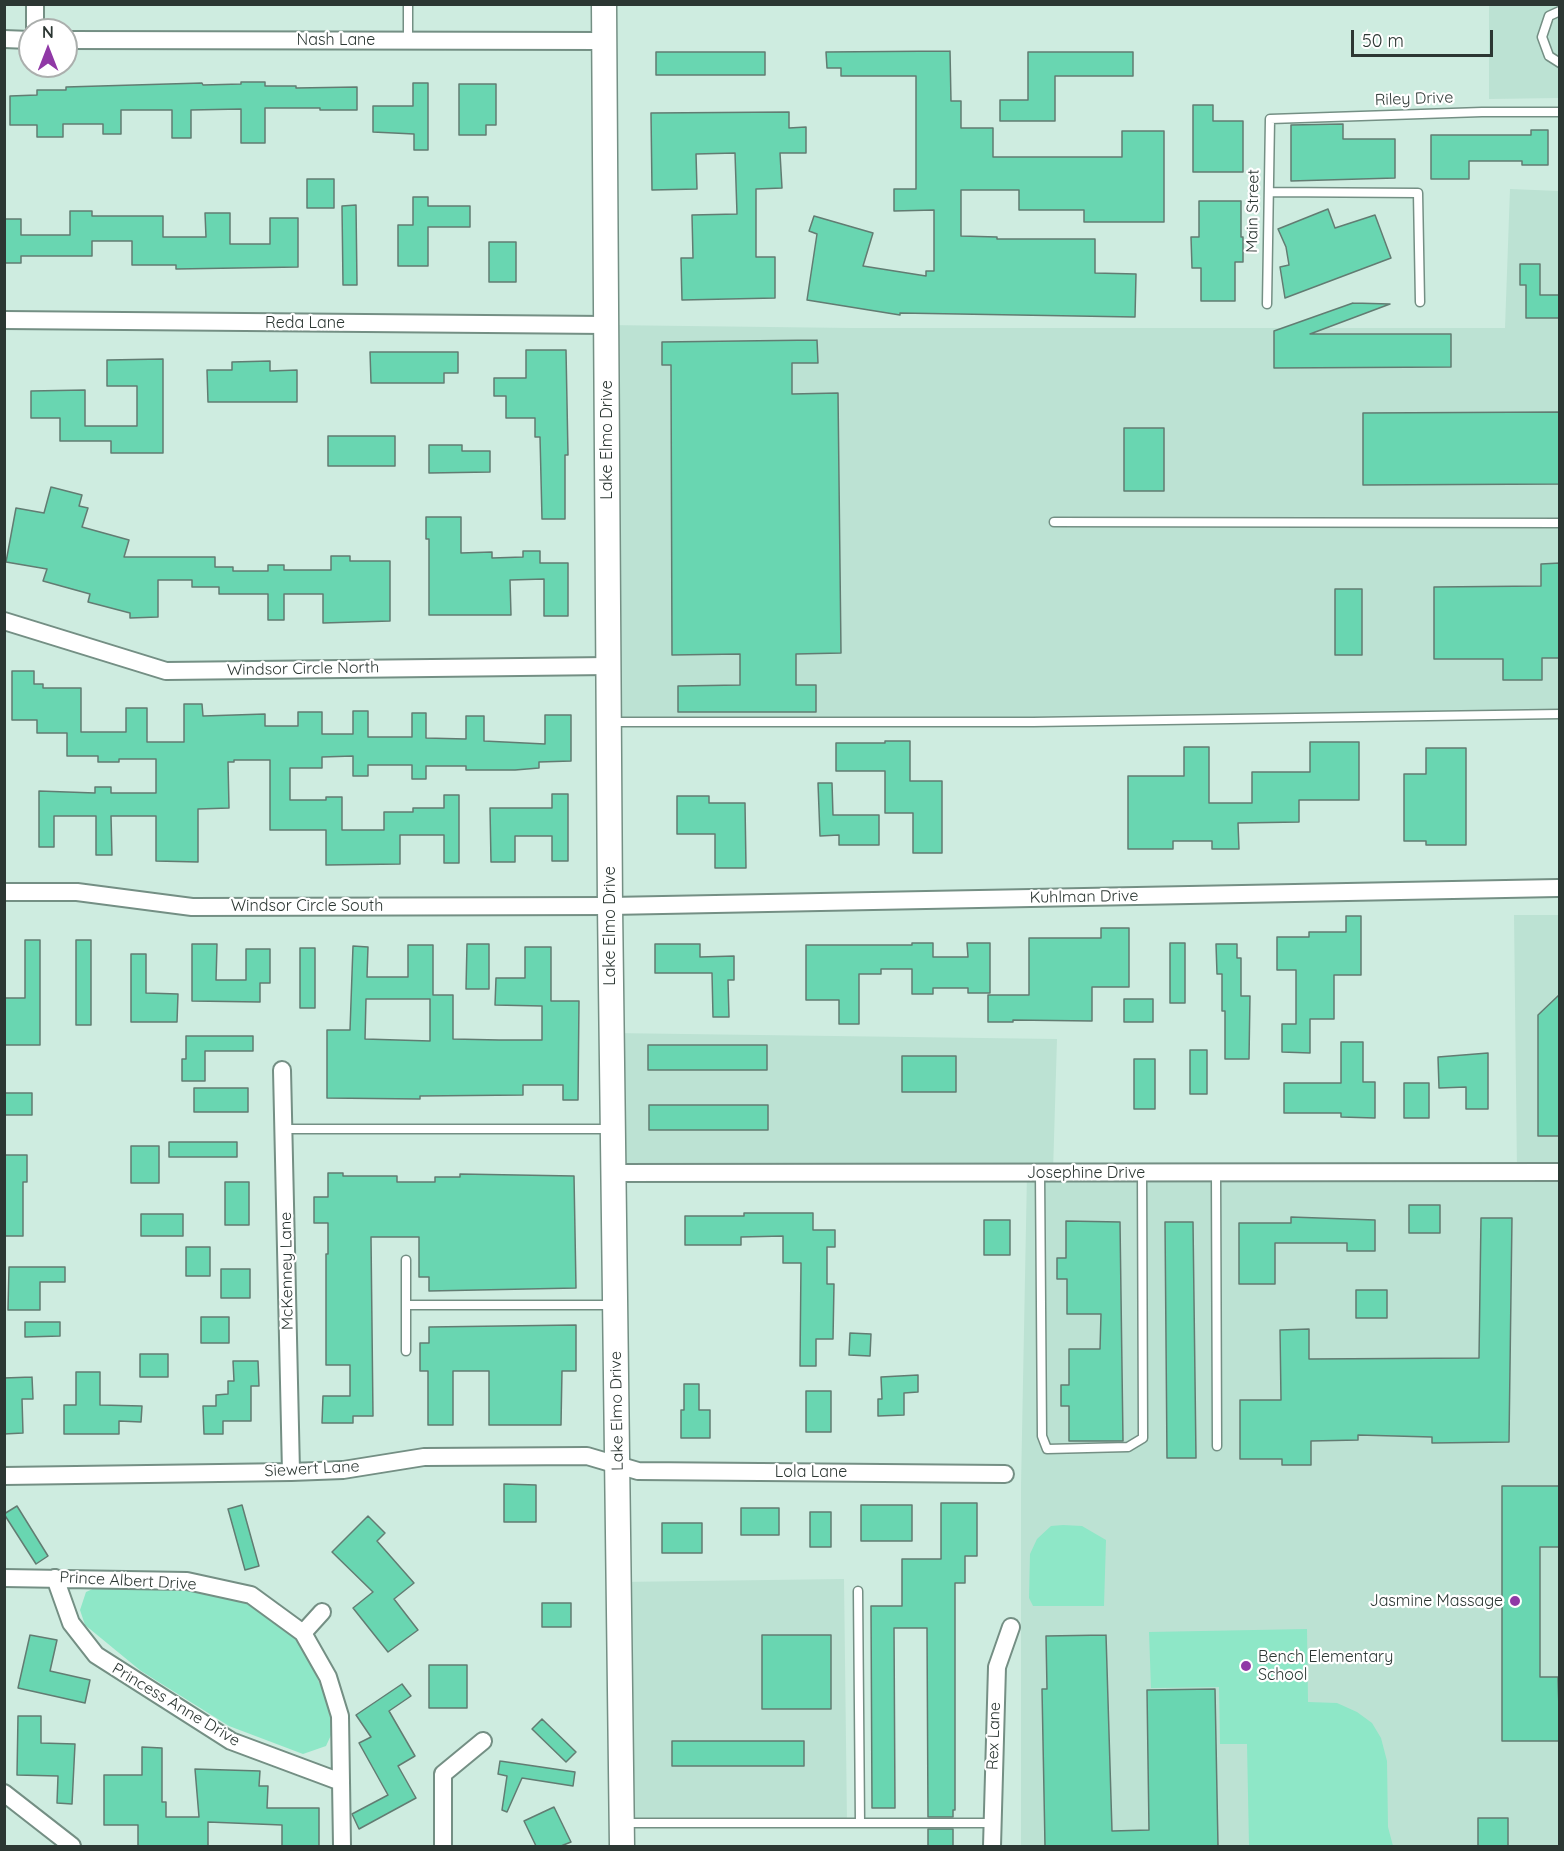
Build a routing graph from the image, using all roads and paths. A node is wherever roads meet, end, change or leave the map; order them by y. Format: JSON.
{"nodes":[{"id":1,"x":408,"y":4,"type":"edge"},
{"id":2,"x":604,"y":4,"type":"edge"},
{"id":3,"x":1560,"y":11,"type":"edge"},
{"id":4,"x":78,"y":40,"type":"edge"},
{"id":5,"x":408,"y":40,"type":"junction"},
{"id":6,"x":605,"y":41,"type":"junction"},
{"id":7,"x":1560,"y":63,"type":"edge"},
{"id":8,"x":1560,"y":112,"type":"edge"},
{"id":9,"x":1270,"y":119,"type":"joint"},
{"id":10,"x":1269,"y":192,"type":"junction"},
{"id":11,"x":1420,"y":302,"type":"dead end"},
{"id":12,"x":1267,"y":304,"type":"dead end"},
{"id":13,"x":4,"y":320,"type":"edge"},
{"id":14,"x":606,"y":325,"type":"junction"},
{"id":15,"x":1054,"y":522,"type":"dead end"},
{"id":16,"x":1560,"y":523,"type":"edge"},
{"id":17,"x":4,"y":621,"type":"edge"},
{"id":18,"x":609,"y":666,"type":"junction"},
{"id":19,"x":1560,"y":714,"type":"edge"},
{"id":20,"x":609,"y":722,"type":"junction"},
{"id":21,"x":1558,"y":888,"type":"edge"},
{"id":22,"x":4,"y":892,"type":"edge"},
{"id":23,"x":610,"y":906,"type":"junction"},
{"id":24,"x":282,"y":1070,"type":"dead end"},
{"id":25,"x":284,"y":1129,"type":"junction"},
{"id":26,"x":612,"y":1129,"type":"junction"},
{"id":27,"x":1142,"y":1172,"type":"junction"},
{"id":28,"x":1216,"y":1172,"type":"junction"},
{"id":29,"x":1560,"y":1172,"type":"edge"},
{"id":30,"x":613,"y":1173,"type":"junction"},
{"id":31,"x":1040,"y":1173,"type":"junction"},
{"id":32,"x":406,"y":1260,"type":"dead end"},
{"id":33,"x":406,"y":1305,"type":"junction"},
{"id":34,"x":615,"y":1305,"type":"junction"},
{"id":35,"x":406,"y":1351,"type":"dead end"},
{"id":36,"x":1217,"y":1446,"type":"dead end"},
{"id":37,"x":618,"y":1467,"type":"junction"},
{"id":38,"x":291,"y":1472,"type":"junction"},
{"id":39,"x":1005,"y":1474,"type":"dead end"},
{"id":40,"x":4,"y":1476,"type":"edge"},
{"id":41,"x":4,"y":1578,"type":"edge"},
{"id":42,"x":56,"y":1578,"type":"junction"},
{"id":43,"x":858,"y":1591,"type":"dead end"},
{"id":44,"x":322,"y":1612,"type":"dead end"},
{"id":45,"x":1011,"y":1627,"type":"dead end"},
{"id":46,"x":303,"y":1633,"type":"junction"},
{"id":47,"x":483,"y":1741,"type":"dead end"},
{"id":48,"x":341,"y":1782,"type":"junction"},
{"id":49,"x":4,"y":1793,"type":"edge"},
{"id":50,"x":621,"y":1823,"type":"junction"},
{"id":51,"x":860,"y":1823,"type":"junction"},
{"id":52,"x":991,"y":1823,"type":"junction"},
{"id":53,"x":72,"y":1846,"type":"edge"},
{"id":54,"x":342,"y":1846,"type":"edge"},
{"id":55,"x":443,"y":1846,"type":"edge"},
{"id":56,"x":622,"y":1846,"type":"edge"},
{"id":57,"x":992,"y":1846,"type":"edge"}],
"edges":[{"from":1,"to":5,"type":"lane"},
{"from":2,"to":6,"type":"main road","name":"Lake Elmo Drive"},
{"from":3,"to":7,"type":"lane"},
{"from":4,"to":5,"type":"street","name":"Nash Lane"},
{"from":5,"to":6,"type":"street","name":"Nash Lane"},
{"from":6,"to":14,"type":"main road","name":"Lake Elmo Drive"},
{"from":8,"to":9,"type":"lane","name":"Riley Drive"},
{"from":9,"to":10,"type":"lane","name":"Main Street"},
{"from":10,"to":11,"type":"lane"},
{"from":10,"to":12,"type":"lane","name":"Main Street"},
{"from":13,"to":14,"type":"street","name":"Reda Lane"},
{"from":14,"to":18,"type":"main road","name":"Lake Elmo Drive"},
{"from":15,"to":16,"type":"lane"},
{"from":17,"to":18,"type":"street","name":"Windsor Circle North"},
{"from":18,"to":20,"type":"main road","name":"Lake Elmo Drive"},
{"from":19,"to":20,"type":"lane"},
{"from":20,"to":23,"type":"main road","name":"Lake Elmo Drive"},
{"from":21,"to":23,"type":"street","name":"Kuhlman Drive"},
{"from":22,"to":23,"type":"street","name":"Windsor Circle South"},
{"from":23,"to":26,"type":"main road","name":"Lake Elmo Drive"},
{"from":24,"to":25,"type":"street","name":"McKenney Lane"},
{"from":25,"to":26,"type":"lane"},
{"from":25,"to":38,"type":"street","name":"McKenney Lane"},
{"from":26,"to":30,"type":"main road","name":"Lake Elmo Drive"},
{"from":27,"to":28,"type":"street","name":"Josephine Drive"},
{"from":27,"to":31,"type":"street","name":"Josephine Drive"},
{"from":27,"to":31,"type":"lane"},
{"from":28,"to":29,"type":"street","name":"Josephine Drive"},
{"from":28,"to":36,"type":"lane"},
{"from":30,"to":31,"type":"street","name":"Josephine Drive"},
{"from":30,"to":34,"type":"main road","name":"Lake Elmo Drive"},
{"from":32,"to":33,"type":"lane"},
{"from":33,"to":34,"type":"lane"},
{"from":33,"to":35,"type":"lane"},
{"from":34,"to":37,"type":"main road","name":"Lake Elmo Drive"},
{"from":37,"to":38,"type":"street","name":"Siewert Lane"},
{"from":37,"to":39,"type":"street","name":"Lola Lane"},
{"from":37,"to":50,"type":"main road","name":"Lake Elmo Drive"},
{"from":38,"to":40,"type":"street","name":"Siewert Lane"},
{"from":41,"to":42,"type":"street","name":"Prince Albert Drive"},
{"from":42,"to":46,"type":"street","name":"Prince Albert Drive"},
{"from":42,"to":48,"type":"street","name":"Princess Anne Drive"},
{"from":43,"to":51,"type":"lane"},
{"from":44,"to":46,"type":"street"},
{"from":45,"to":52,"type":"street","name":"Rex Lane"},
{"from":46,"to":48,"type":"street","name":"Prince Albert Drive"},
{"from":47,"to":55,"type":"street"},
{"from":48,"to":54,"type":"street","name":"Prince Albert Drive"},
{"from":49,"to":53,"type":"street"},
{"from":50,"to":51,"type":"lane"},
{"from":50,"to":56,"type":"main road","name":"Lake Elmo Drive"},
{"from":51,"to":52,"type":"lane"},
{"from":52,"to":57,"type":"street","name":"Rex Lane"}]}
